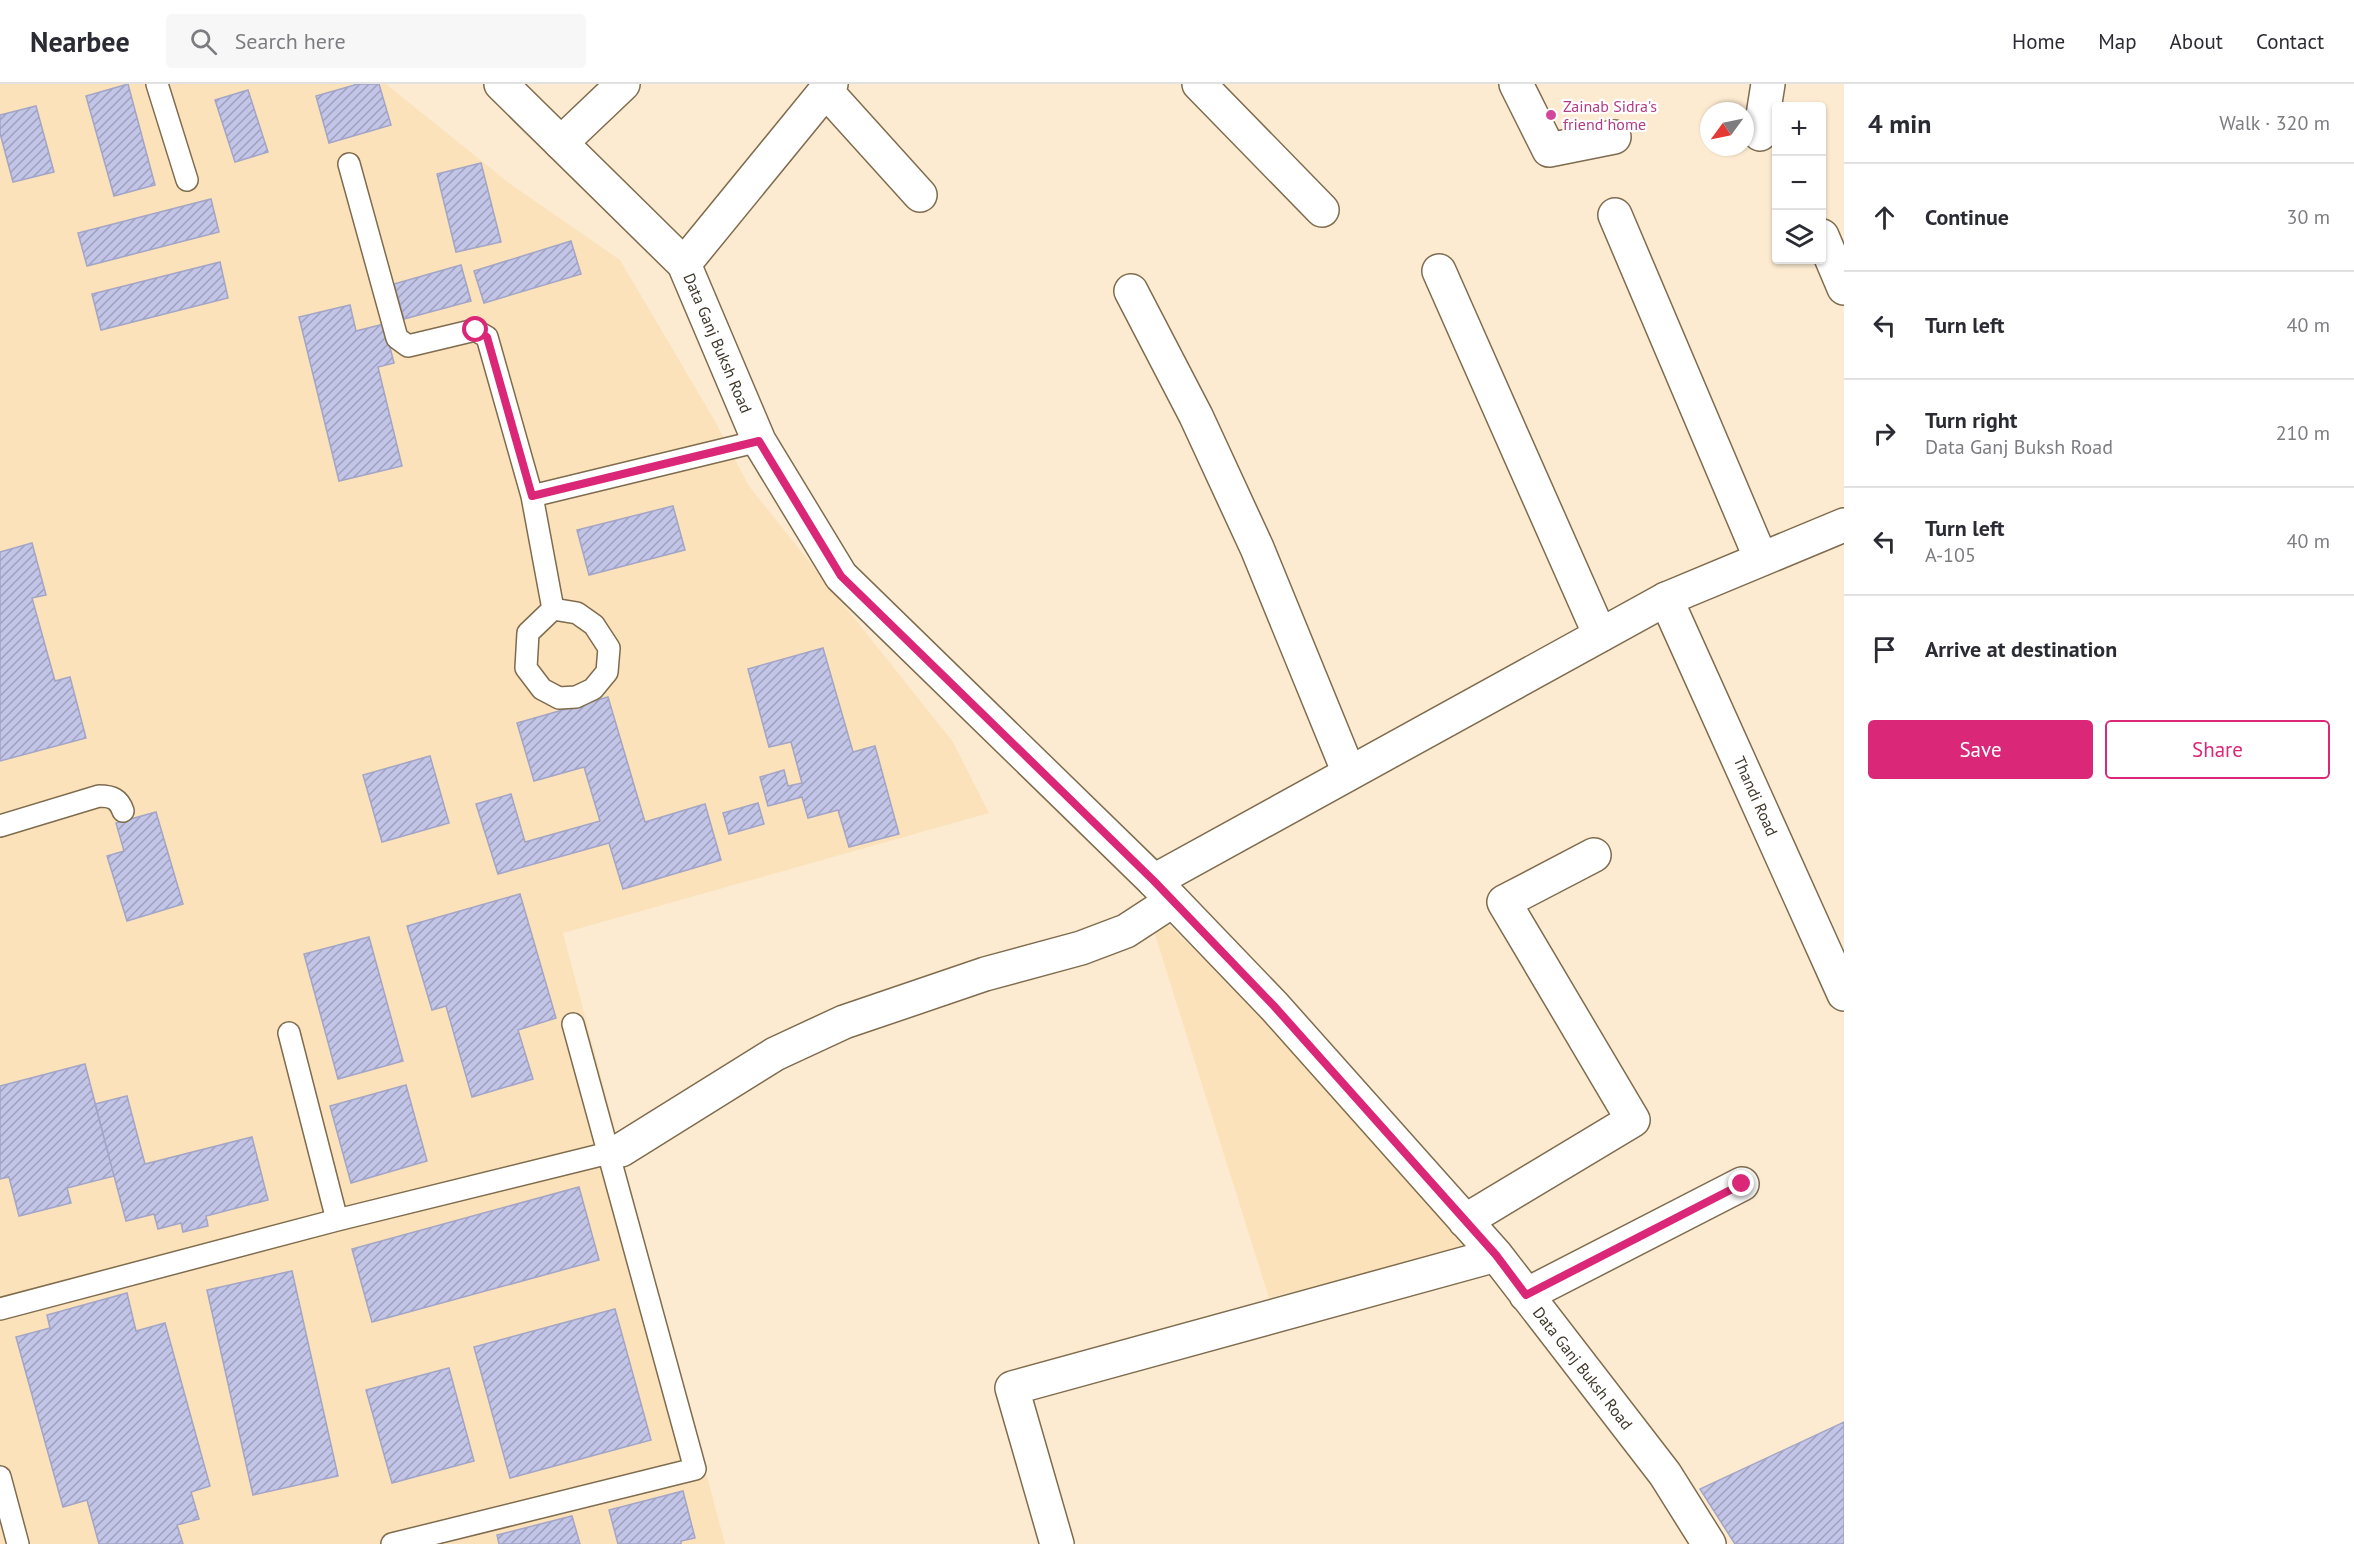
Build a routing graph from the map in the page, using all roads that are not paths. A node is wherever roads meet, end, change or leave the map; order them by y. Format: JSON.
{"nodes":[{"id":1,"x":157,"y":84,"type":"edge"},
{"id":2,"x":501,"y":84,"type":"edge"},
{"id":3,"x":623,"y":84,"type":"edge"},
{"id":4,"x":1199,"y":84,"type":"edge"},
{"id":5,"x":1516,"y":84,"type":"edge"},
{"id":6,"x":1768,"y":84,"type":"edge"},
{"id":7,"x":828,"y":87,"type":"edge"},
{"id":8,"x":1760,"y":134,"type":"dead end"},
{"id":9,"x":1614,"y":136,"type":"dead end"},
{"id":10,"x":561,"y":143,"type":"junction"},
{"id":11,"x":349,"y":164,"type":"dead end"},
{"id":12,"x":187,"y":180,"type":"dead end"},
{"id":13,"x":920,"y":195,"type":"dead end"},
{"id":14,"x":1322,"y":210,"type":"dead end"},
{"id":15,"x":1615,"y":215,"type":"dead end"},
{"id":16,"x":1826,"y":247,"type":"edge"},
{"id":17,"x":684,"y":264,"type":"junction"},
{"id":18,"x":1439,"y":271,"type":"dead end"},
{"id":19,"x":1844,"y":288,"type":"edge"},
{"id":20,"x":1131,"y":291,"type":"dead end"},
{"id":21,"x":759,"y":441,"type":"junction"},
{"id":22,"x":532,"y":496,"type":"junction"},
{"id":23,"x":1844,"y":525,"type":"edge"},
{"id":24,"x":1761,"y":559,"type":"junction"},
{"id":25,"x":1666,"y":598,"type":"junction"},
{"id":26,"x":553,"y":609,"type":"junction"},
{"id":27,"x":1600,"y":635,"type":"junction"},
{"id":28,"x":1349,"y":773,"type":"junction"},
{"id":29,"x":123,"y":811,"type":"dead end"},
{"id":30,"x":0,"y":826,"type":"edge"},
{"id":31,"x":1594,"y":855,"type":"dead end"},
{"id":32,"x":1163,"y":891,"type":"junction"},
{"id":33,"x":1844,"y":994,"type":"edge"},
{"id":34,"x":573,"y":1024,"type":"dead end"},
{"id":35,"x":289,"y":1034,"type":"dead end"},
{"id":36,"x":615,"y":1153,"type":"junction"},
{"id":37,"x":1742,"y":1184,"type":"dead end"},
{"id":38,"x":337,"y":1220,"type":"junction"},
{"id":39,"x":1465,"y":1221,"type":"junction"},
{"id":40,"x":1496,"y":1255,"type":"junction"},
{"id":41,"x":1526,"y":1295,"type":"junction"},
{"id":42,"x":0,"y":1309,"type":"edge"},
{"id":43,"x":0,"y":1478,"type":"edge"},
{"id":44,"x":18,"y":1544,"type":"edge"},
{"id":45,"x":392,"y":1544,"type":"edge"},
{"id":46,"x":1057,"y":1544,"type":"edge"},
{"id":47,"x":1709,"y":1544,"type":"edge"}],
"edges":[{"from":1,"to":12,"type":"lane"},
{"from":2,"to":10,"type":"street","name":"Data Ganj Buksh Road"},
{"from":3,"to":10,"type":"street"},
{"from":4,"to":14,"type":"street"},
{"from":5,"to":9,"type":"street"},
{"from":6,"to":8,"type":"street"},
{"from":7,"to":13,"type":"street"},
{"from":7,"to":17,"type":"street"},
{"from":10,"to":17,"type":"street","name":"Data Ganj Buksh Road"},
{"from":11,"to":22,"type":"lane"},
{"from":15,"to":24,"type":"street"},
{"from":16,"to":19,"type":"street"},
{"from":17,"to":21,"type":"street","name":"Data Ganj Buksh Road"},
{"from":18,"to":27,"type":"street"},
{"from":20,"to":28,"type":"street"},
{"from":21,"to":22,"type":"lane"},
{"from":21,"to":32,"type":"street","name":"Data Ganj Buksh Road"},
{"from":22,"to":26,"type":"lane"},
{"from":23,"to":24,"type":"street"},
{"from":24,"to":25,"type":"street"},
{"from":25,"to":27,"type":"street"},
{"from":25,"to":33,"type":"street","name":"Thandi Road"},
{"from":26,"to":26,"type":"lane"},
{"from":27,"to":28,"type":"street"},
{"from":28,"to":32,"type":"street"},
{"from":29,"to":30,"type":"lane"},
{"from":31,"to":39,"type":"street"},
{"from":32,"to":36,"type":"street"},
{"from":32,"to":39,"type":"street","name":"Data Ganj Buksh Road"},
{"from":34,"to":36,"type":"lane"},
{"from":35,"to":38,"type":"lane"},
{"from":36,"to":38,"type":"lane"},
{"from":36,"to":45,"type":"lane"},
{"from":37,"to":41,"type":"street"},
{"from":38,"to":42,"type":"lane"},
{"from":39,"to":40,"type":"street","name":"Data Ganj Buksh Road"},
{"from":40,"to":41,"type":"street","name":"Data Ganj Buksh Road"},
{"from":40,"to":46,"type":"street"},
{"from":41,"to":47,"type":"street","name":"Data Ganj Buksh Road"},
{"from":43,"to":44,"type":"lane"}]}
